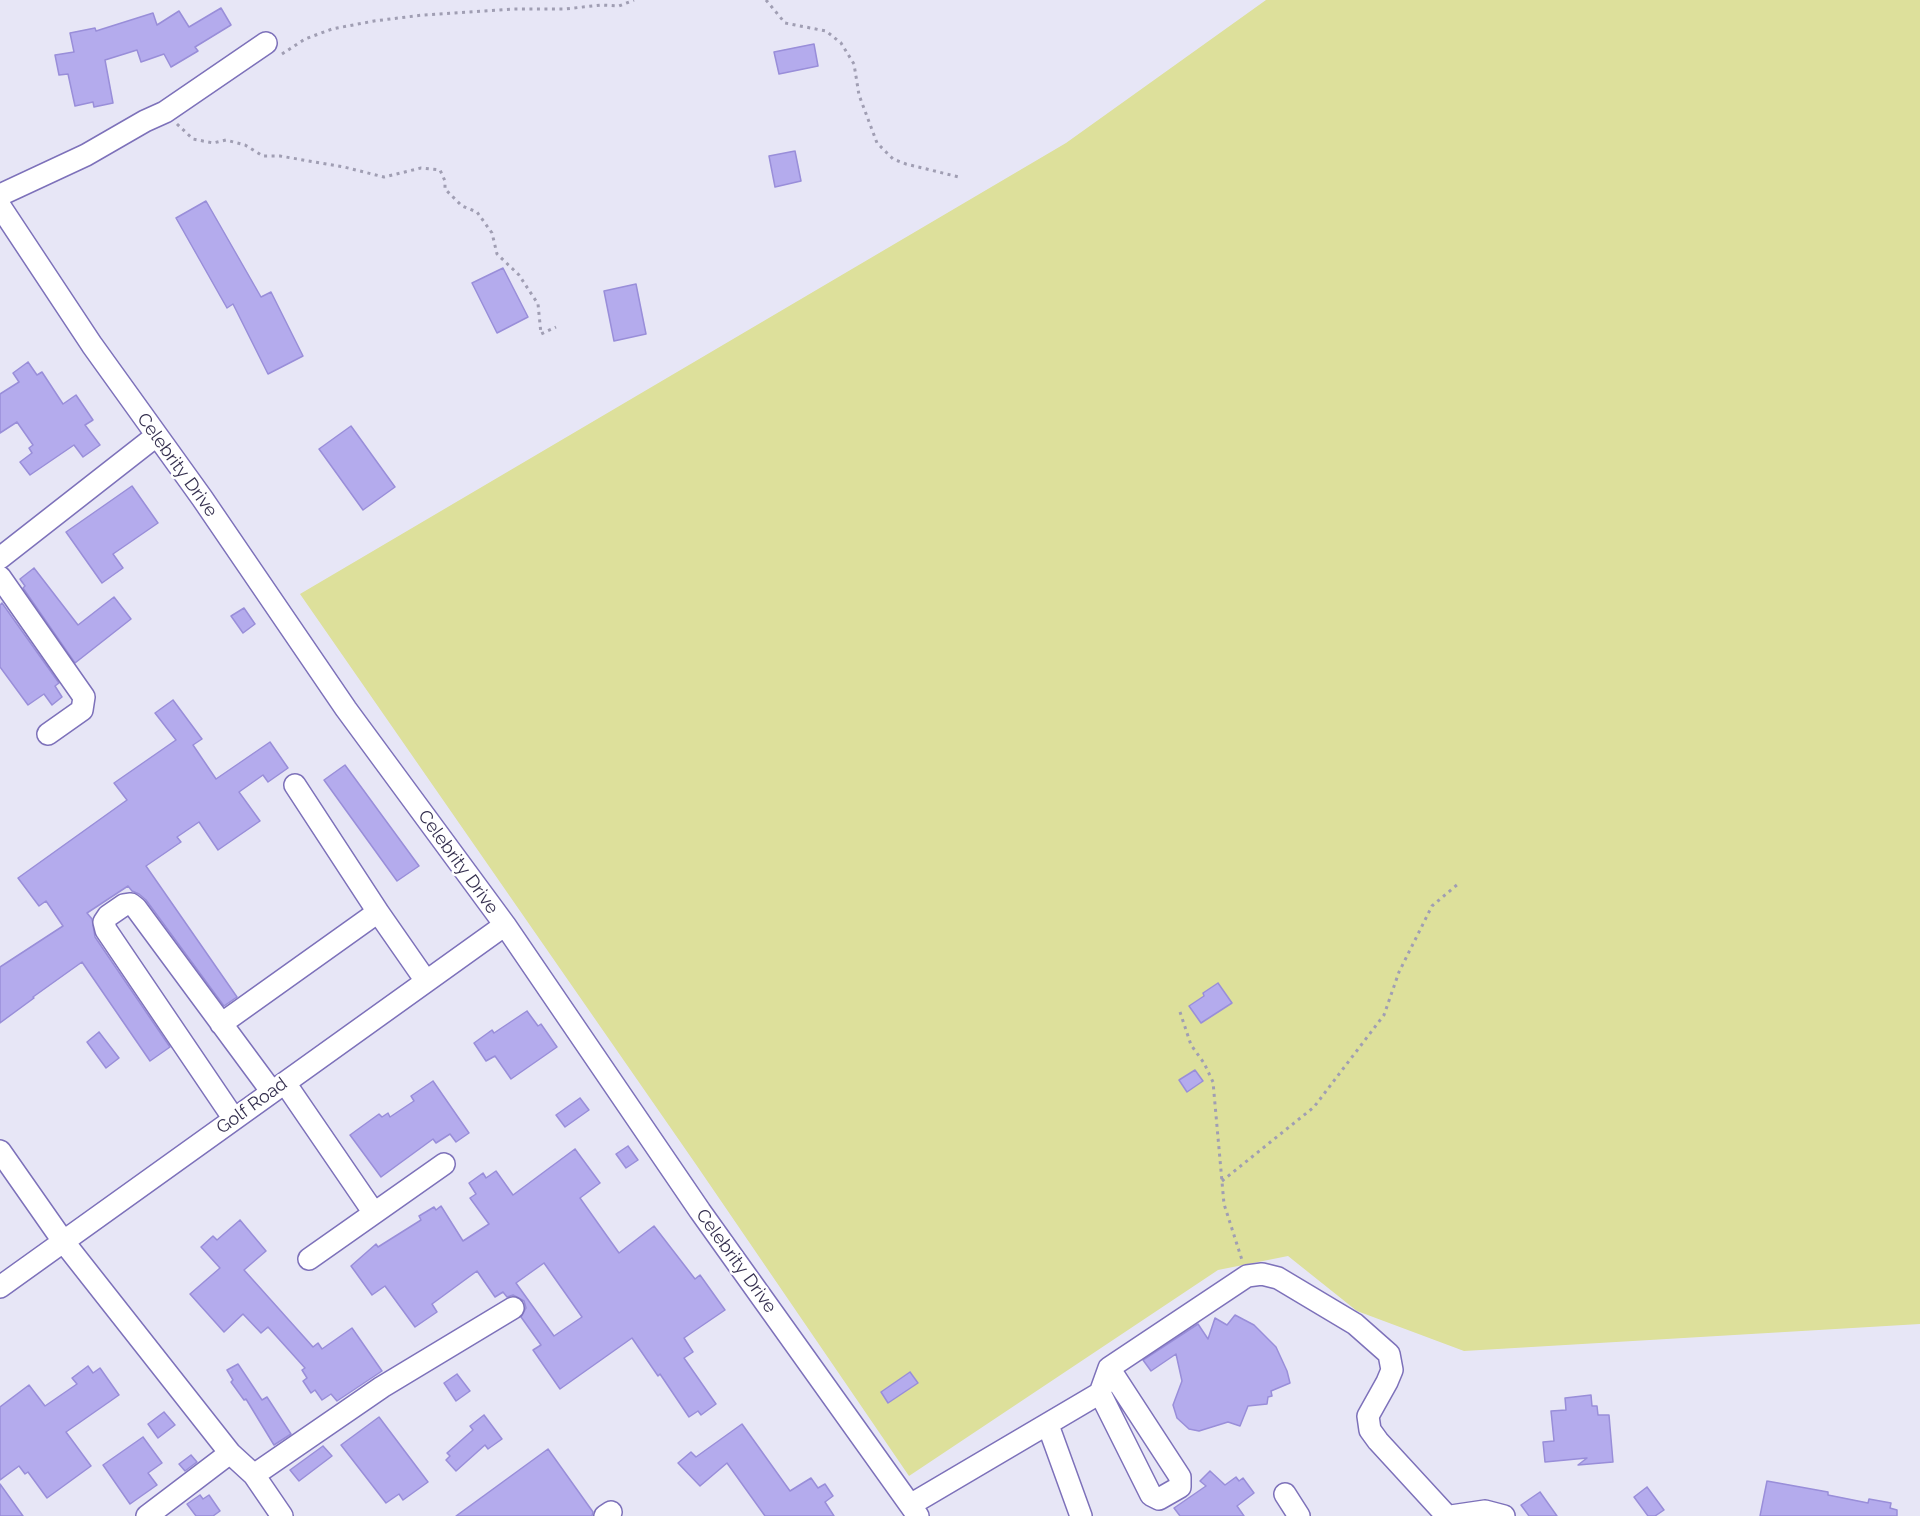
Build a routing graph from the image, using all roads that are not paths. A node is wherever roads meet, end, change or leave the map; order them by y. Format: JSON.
{"nodes":[{"id":1,"x":271,"y":50,"type":"road end"},
{"id":2,"x":0,"y":195,"type":"edge"},
{"id":3,"x":0,"y":206,"type":"edge"},
{"id":4,"x":156,"y":436,"type":"junction"},
{"id":5,"x":0,"y":558,"type":"edge"},
{"id":6,"x":0,"y":577,"type":"edge"},
{"id":7,"x":48,"y":734,"type":"dead end"},
{"id":8,"x":295,"y":785,"type":"dead end"},
{"id":9,"x":378,"y":912,"type":"junction"},
{"id":10,"x":505,"y":925,"type":"junction"},
{"id":11,"x":426,"y":981,"type":"junction"},
{"id":12,"x":221,"y":1024,"type":"junction"},
{"id":13,"x":278,"y":1087,"type":"junction"},
{"id":14,"x":234,"y":1119,"type":"junction"},
{"id":15,"x":0,"y":1151,"type":"edge"},
{"id":16,"x":444,"y":1164,"type":"dead end"},
{"id":17,"x":374,"y":1214,"type":"junction"},
{"id":18,"x":63,"y":1241,"type":"junction"},
{"id":19,"x":309,"y":1259,"type":"dead end"},
{"id":20,"x":0,"y":1287,"type":"edge"},
{"id":21,"x":513,"y":1308,"type":"dead end"},
{"id":22,"x":1109,"y":1368,"type":"junction"},
{"id":23,"x":1100,"y":1393,"type":"junction"},
{"id":24,"x":1048,"y":1425,"type":"junction"},
{"id":25,"x":230,"y":1453,"type":"junction"},
{"id":26,"x":254,"y":1475,"type":"junction"},
{"id":27,"x":1285,"y":1494,"type":"dead end"},
{"id":28,"x":914,"y":1510,"type":"edge"},
{"id":29,"x":147,"y":1516,"type":"edge"},
{"id":30,"x":282,"y":1516,"type":"edge"},
{"id":31,"x":1081,"y":1516,"type":"edge"},
{"id":32,"x":1299,"y":1516,"type":"edge"},
{"id":33,"x":1449,"y":1516,"type":"edge"},
{"id":34,"x":1504,"y":1516,"type":"edge"}],
"edges":[{"from":1,"to":2,"type":"street"},
{"from":3,"to":4,"type":"street","name":"Celebrity Drive"},
{"from":4,"to":5,"type":"street"},
{"from":4,"to":10,"type":"street","name":"Celebrity Drive"},
{"from":6,"to":7,"type":"street"},
{"from":8,"to":9,"type":"street"},
{"from":9,"to":11,"type":"street"},
{"from":9,"to":12,"type":"street"},
{"from":10,"to":11,"type":"street","name":"Golf Road"},
{"from":10,"to":28,"type":"street","name":"Celebrity Drive"},
{"from":11,"to":13,"type":"street","name":"Golf Road"},
{"from":12,"to":13,"type":"street"},
{"from":12,"to":14,"type":"street"},
{"from":13,"to":14,"type":"street","name":"Golf Road"},
{"from":13,"to":17,"type":"street"},
{"from":14,"to":18,"type":"street","name":"Golf Road"},
{"from":15,"to":18,"type":"street"},
{"from":16,"to":17,"type":"street"},
{"from":17,"to":19,"type":"street"},
{"from":18,"to":20,"type":"street","name":"Golf Road"},
{"from":18,"to":25,"type":"street"},
{"from":21,"to":26,"type":"street"},
{"from":22,"to":23,"type":"street"},
{"from":22,"to":23,"type":"street"},
{"from":22,"to":33,"type":"street"},
{"from":23,"to":24,"type":"street"},
{"from":24,"to":28,"type":"street"},
{"from":24,"to":31,"type":"street"},
{"from":25,"to":26,"type":"street"},
{"from":25,"to":29,"type":"street"},
{"from":26,"to":30,"type":"street"},
{"from":27,"to":32,"type":"street"},
{"from":33,"to":34,"type":"street"}]}
